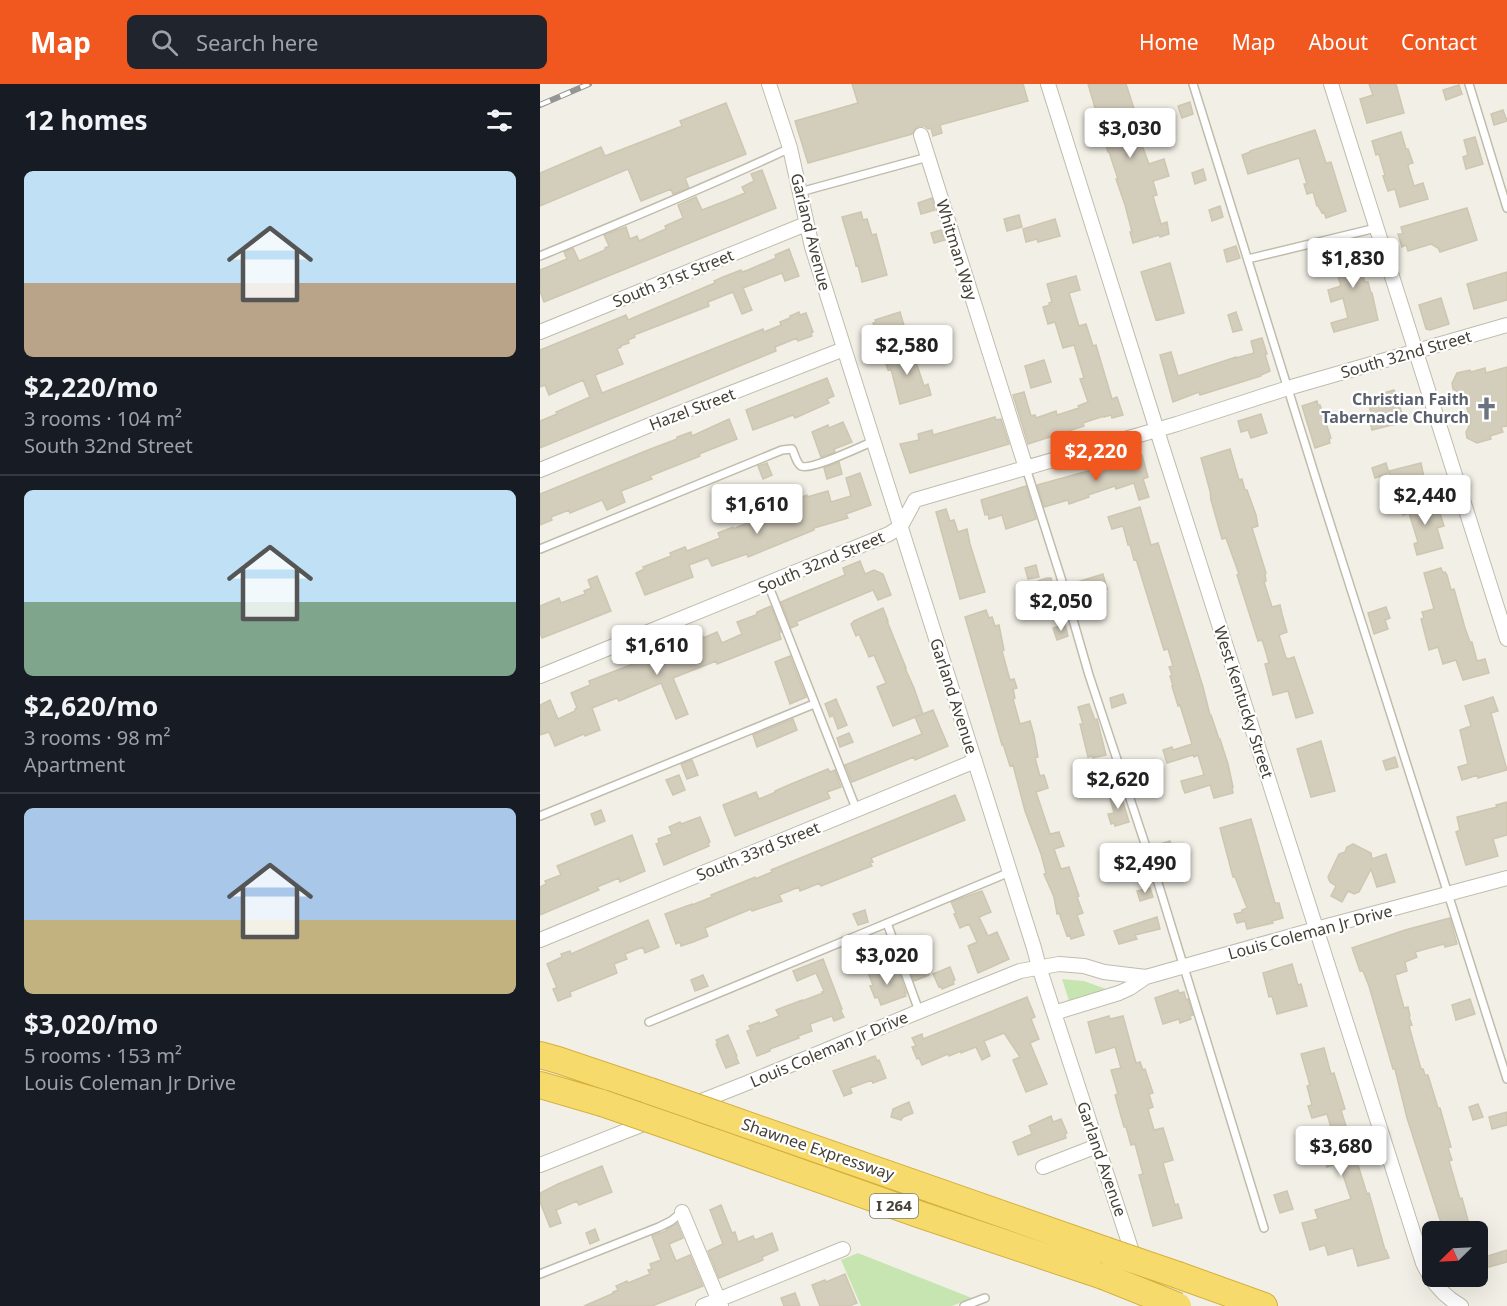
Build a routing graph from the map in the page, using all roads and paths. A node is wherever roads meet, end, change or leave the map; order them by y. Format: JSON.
{"nodes":[{"id":1,"x":769,"y":84,"type":"edge"},
{"id":2,"x":1048,"y":84,"type":"edge"},
{"id":3,"x":1193,"y":84,"type":"edge"},
{"id":4,"x":1331,"y":84,"type":"edge"},
{"id":5,"x":1469,"y":84,"type":"edge"},
{"id":6,"x":921,"y":135,"type":"dead end"},
{"id":7,"x":790,"y":148,"type":"junction"},
{"id":8,"x":928,"y":157,"type":"junction"},
{"id":9,"x":800,"y":192,"type":"junction"},
{"id":10,"x":1507,"y":208,"type":"edge"},
{"id":11,"x":806,"y":224,"type":"junction"},
{"id":12,"x":1376,"y":228,"type":"junction"},
{"id":13,"x":540,"y":256,"type":"edge"},
{"id":14,"x":1248,"y":259,"type":"junction"},
{"id":15,"x":1507,"y":326,"type":"edge"},
{"id":16,"x":540,"y":332,"type":"edge"},
{"id":17,"x":844,"y":349,"type":"junction"},
{"id":18,"x":1416,"y":351,"type":"junction"},
{"id":19,"x":1288,"y":388,"type":"junction"},
{"id":20,"x":1157,"y":430,"type":"junction"},
{"id":21,"x":874,"y":441,"type":"junction"},
{"id":22,"x":1026,"y":468,"type":"junction"},
{"id":23,"x":540,"y":470,"type":"edge"},
{"id":24,"x":901,"y":526,"type":"junction"},
{"id":25,"x":540,"y":549,"type":"edge"},
{"id":26,"x":768,"y":584,"type":"junction"},
{"id":27,"x":1507,"y":639,"type":"edge"},
{"id":28,"x":540,"y":676,"type":"edge"},
{"id":29,"x":814,"y":704,"type":"junction"},
{"id":30,"x":975,"y":761,"type":"junction"},
{"id":31,"x":856,"y":811,"type":"junction"},
{"id":32,"x":540,"y":816,"type":"edge"},
{"id":33,"x":1010,"y":872,"type":"junction"},
{"id":34,"x":1507,"y":878,"type":"edge"},
{"id":35,"x":1449,"y":895,"type":"junction"},
{"id":36,"x":888,"y":923,"type":"junction"},
{"id":37,"x":1316,"y":929,"type":"junction"},
{"id":38,"x":540,"y":940,"type":"edge"},
{"id":39,"x":1039,"y":967,"type":"junction"},
{"id":40,"x":1184,"y":967,"type":"junction"},
{"id":41,"x":1146,"y":977,"type":"junction"},
{"id":42,"x":920,"y":1011,"type":"junction"},
{"id":43,"x":1054,"y":1013,"type":"junction"},
{"id":44,"x":649,"y":1022,"type":"dead end"},
{"id":45,"x":540,"y":1055,"type":"edge"},
{"id":46,"x":1507,"y":1079,"type":"edge"},
{"id":47,"x":540,"y":1085,"type":"edge"},
{"id":48,"x":1097,"y":1146,"type":"junction"},
{"id":49,"x":540,"y":1166,"type":"edge"},
{"id":50,"x":1043,"y":1167,"type":"dead end"},
{"id":51,"x":682,"y":1212,"type":"joint"},
{"id":52,"x":1264,"y":1228,"type":"dead end"},
{"id":53,"x":843,"y":1250,"type":"dead end"},
{"id":54,"x":540,"y":1274,"type":"edge"},
{"id":55,"x":985,"y":1298,"type":"dead end"},
{"id":56,"x":720,"y":1303,"type":"edge"},
{"id":57,"x":703,"y":1306,"type":"edge"},
{"id":58,"x":964,"y":1306,"type":"edge"},
{"id":59,"x":1149,"y":1306,"type":"edge"},
{"id":60,"x":1178,"y":1306,"type":"edge"},
{"id":61,"x":1264,"y":1306,"type":"edge"},
{"id":62,"x":1461,"y":1306,"type":"edge"}],
"edges":[{"from":1,"to":7,"type":"street","name":"Garland Avenue"},
{"from":2,"to":20,"type":"street","name":"West Kentucky Street"},
{"from":3,"to":14,"type":"lane"},
{"from":4,"to":12,"type":"street"},
{"from":5,"to":10,"type":"lane"},
{"from":6,"to":8,"type":"street","name":"Whitman Way"},
{"from":7,"to":9,"type":"street","name":"Garland Avenue"},
{"from":7,"to":13,"type":"lane"},
{"from":8,"to":9,"type":"lane"},
{"from":8,"to":22,"type":"street","name":"Whitman Way"},
{"from":9,"to":11,"type":"street","name":"Garland Avenue"},
{"from":11,"to":16,"type":"street","name":"South 31st Street"},
{"from":11,"to":17,"type":"street","name":"Garland Avenue"},
{"from":12,"to":14,"type":"lane"},
{"from":12,"to":18,"type":"street"},
{"from":14,"to":19,"type":"lane"},
{"from":15,"to":18,"type":"street","name":"South 32nd Street"},
{"from":17,"to":21,"type":"street","name":"Garland Avenue"},
{"from":17,"to":23,"type":"street","name":"Hazel Street"},
{"from":18,"to":19,"type":"street","name":"South 32nd Street"},
{"from":18,"to":27,"type":"street"},
{"from":19,"to":20,"type":"street","name":"South 32nd Street"},
{"from":19,"to":35,"type":"lane"},
{"from":20,"to":22,"type":"street","name":"South 32nd Street"},
{"from":20,"to":37,"type":"street","name":"West Kentucky Street"},
{"from":21,"to":24,"type":"street","name":"Garland Avenue"},
{"from":21,"to":25,"type":"lane"},
{"from":22,"to":24,"type":"street","name":"South 32nd Street"},
{"from":22,"to":40,"type":"lane"},
{"from":24,"to":26,"type":"street","name":"South 32nd Street"},
{"from":24,"to":30,"type":"street","name":"Garland Avenue"},
{"from":26,"to":28,"type":"street","name":"South 32nd Street"},
{"from":26,"to":29,"type":"lane"},
{"from":29,"to":31,"type":"lane"},
{"from":29,"to":32,"type":"lane"},
{"from":30,"to":31,"type":"street","name":"South 33rd Street"},
{"from":30,"to":33,"type":"street","name":"Garland Avenue"},
{"from":31,"to":38,"type":"street","name":"South 33rd Street"},
{"from":33,"to":36,"type":"lane"},
{"from":33,"to":39,"type":"street","name":"Garland Avenue"},
{"from":34,"to":35,"type":"street","name":"Louis Coleman Jr Drive"},
{"from":35,"to":37,"type":"street","name":"Louis Coleman Jr Drive"},
{"from":35,"to":46,"type":"lane"},
{"from":36,"to":42,"type":"lane"},
{"from":36,"to":44,"type":"lane"},
{"from":37,"to":40,"type":"street","name":"Louis Coleman Jr Drive"},
{"from":37,"to":62,"type":"street","name":"West Kentucky Street"},
{"from":39,"to":41,"type":"street","name":"Louis Coleman Jr Drive"},
{"from":39,"to":42,"type":"street","name":"Louis Coleman Jr Drive"},
{"from":39,"to":43,"type":"street","name":"Garland Avenue"},
{"from":40,"to":41,"type":"street","name":"Louis Coleman Jr Drive"},
{"from":40,"to":52,"type":"lane"},
{"from":41,"to":43,"type":"street"},
{"from":42,"to":49,"type":"street","name":"Louis Coleman Jr Drive"},
{"from":43,"to":48,"type":"street","name":"Garland Avenue"},
{"from":45,"to":61,"type":"highway","name":"Shawnee Expressway","number":"I 264","bridge":true},
{"from":47,"to":60,"type":"highway","name":"Shawnee Expressway","number":"I 264","bridge":true},
{"from":48,"to":50,"type":"street"},
{"from":48,"to":59,"type":"street","name":"Garland Avenue"},
{"from":51,"to":54,"type":"lane"},
{"from":51,"to":56,"type":"street"},
{"from":53,"to":56,"type":"street"},
{"from":55,"to":58,"type":"lane"},
{"from":56,"to":57,"type":"street"}]}
